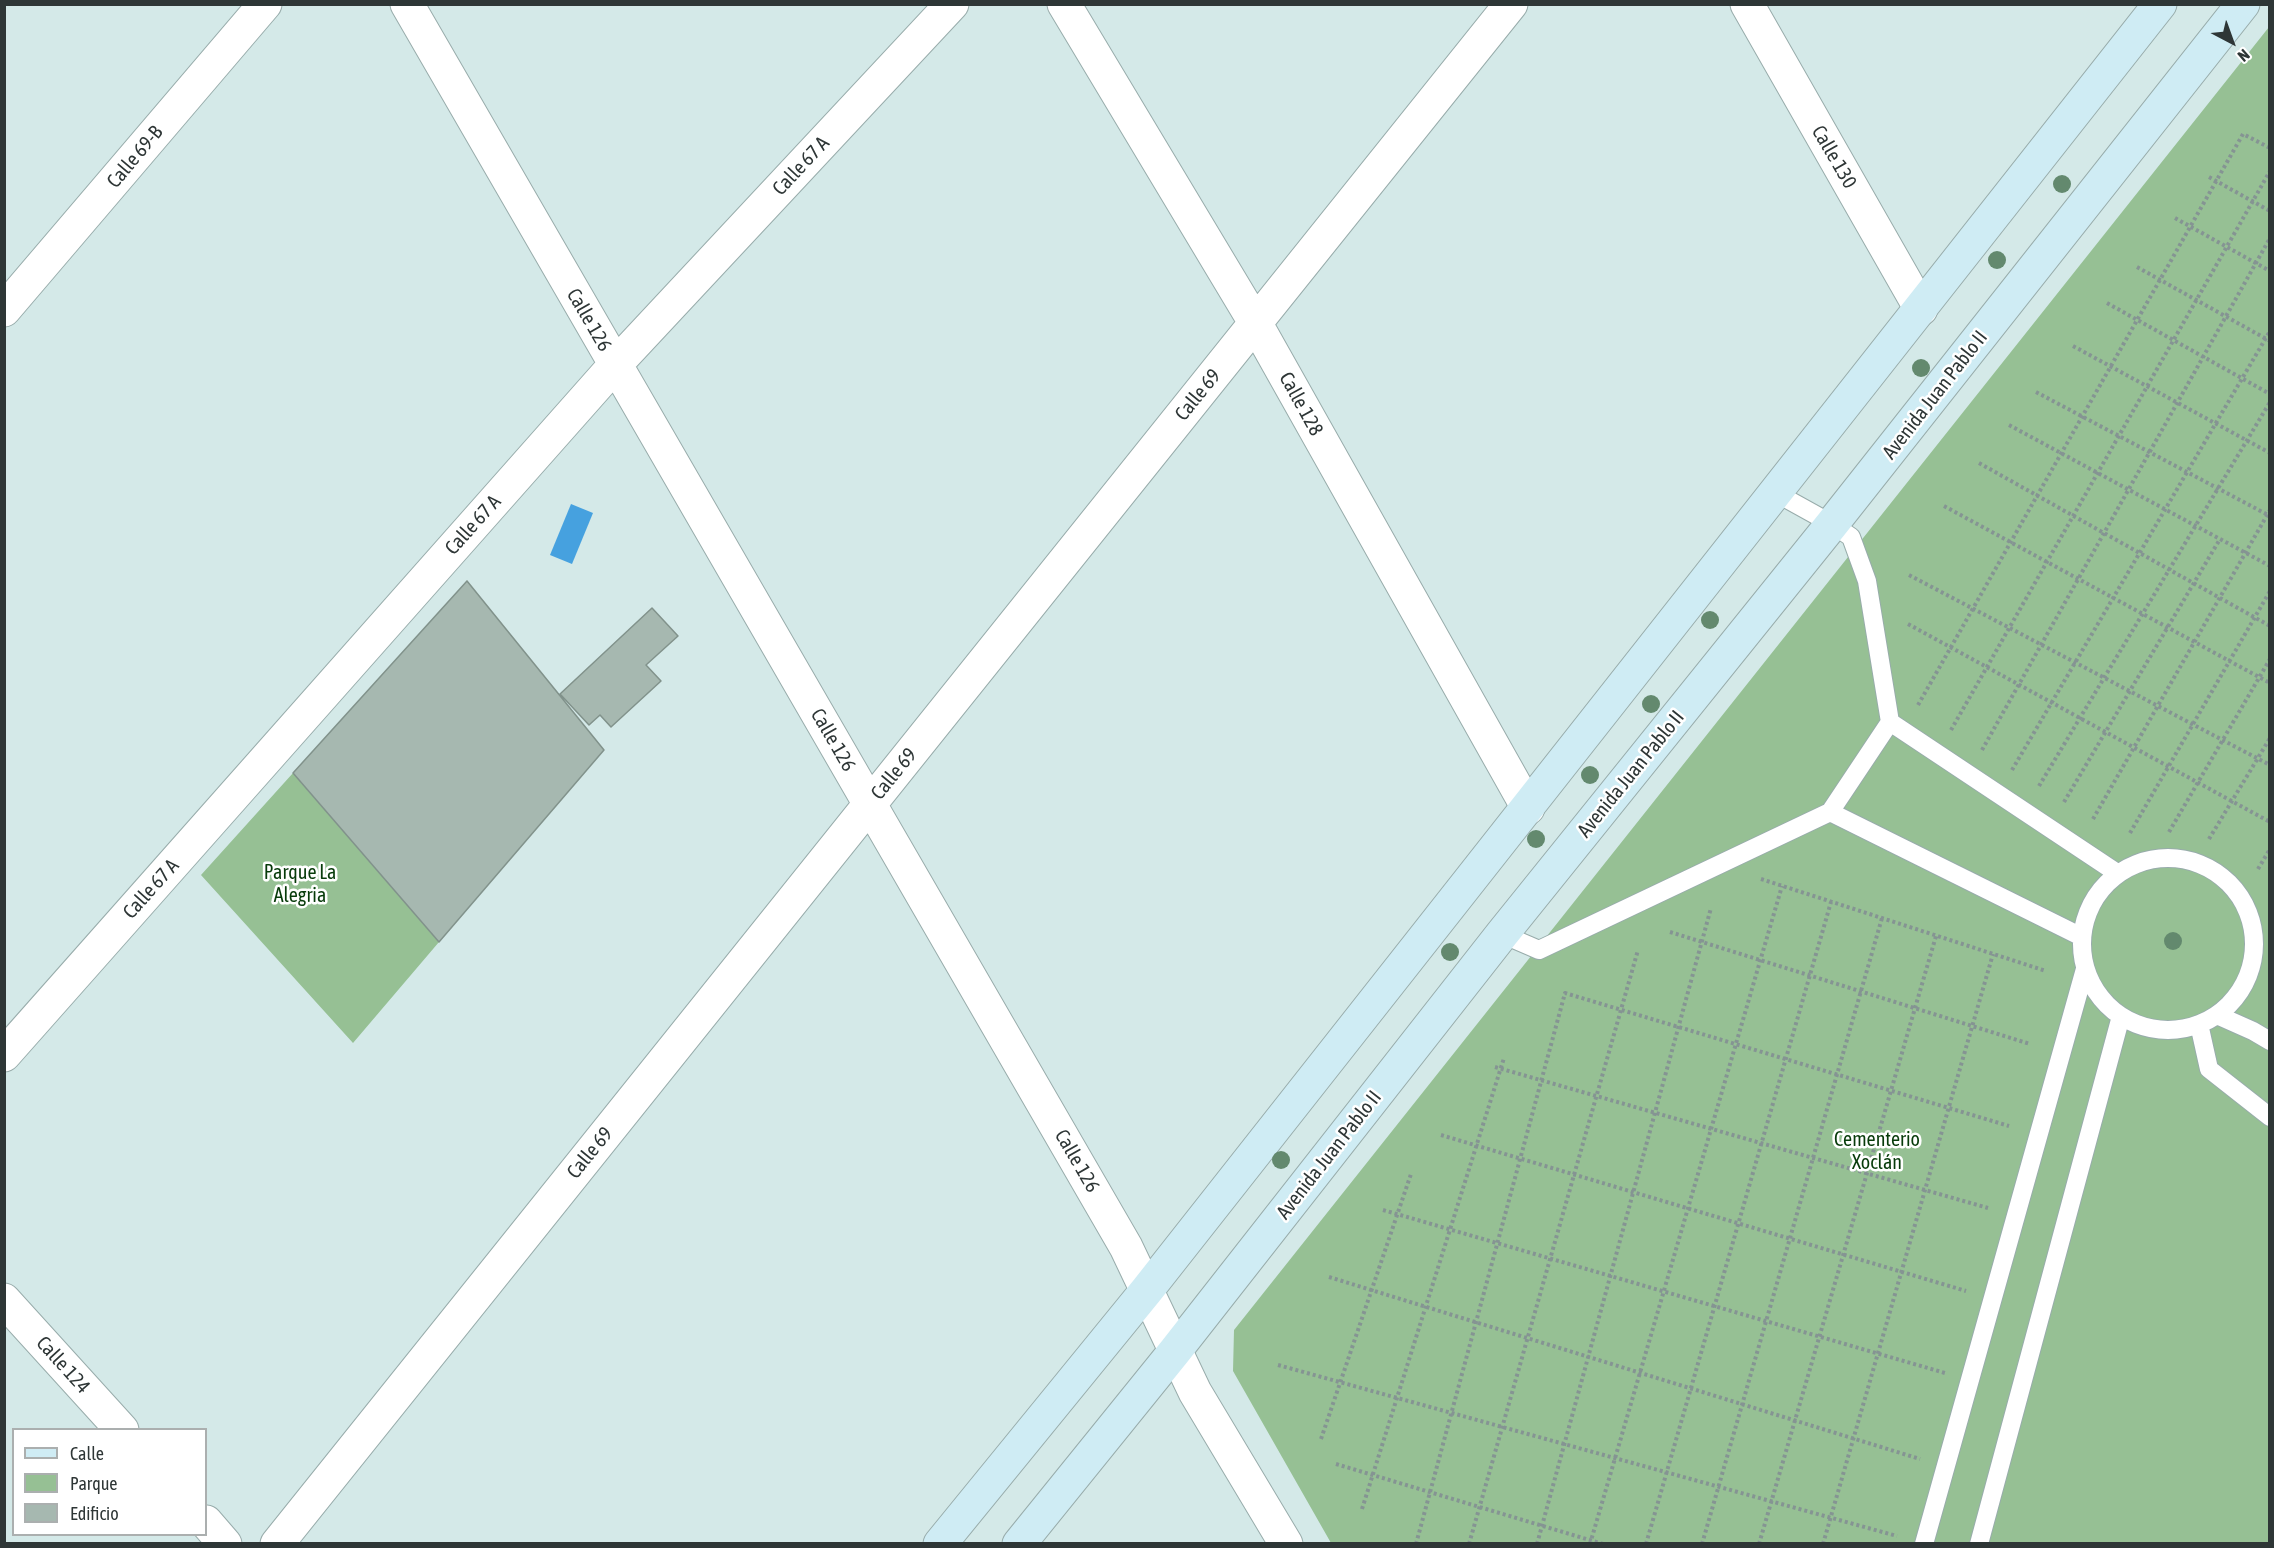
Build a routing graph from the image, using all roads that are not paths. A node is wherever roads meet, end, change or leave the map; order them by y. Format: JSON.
{"nodes":[{"id":1,"x":265,"y":4,"type":"edge"},
{"id":2,"x":407,"y":4,"type":"edge"},
{"id":3,"x":952,"y":4,"type":"edge"},
{"id":4,"x":1064,"y":4,"type":"edge"},
{"id":5,"x":1512,"y":4,"type":"edge"},
{"id":6,"x":1748,"y":4,"type":"edge"},
{"id":7,"x":2160,"y":4,"type":"edge"},
{"id":8,"x":2243,"y":4,"type":"edge"},
{"id":9,"x":1921,"y":309,"type":"junction"},
{"id":10,"x":4,"y":310,"type":"edge"},
{"id":11,"x":1256,"y":324,"type":"junction"},
{"id":12,"x":615,"y":365,"type":"junction"},
{"id":13,"x":1776,"y":493,"type":"junction"},
{"id":14,"x":1832,"y":524,"type":"junction"},
{"id":15,"x":1890,"y":722,"type":"junction"},
{"id":16,"x":870,"y":805,"type":"junction"},
{"id":17,"x":1528,"y":808,"type":"junction"},
{"id":18,"x":1830,"y":812,"type":"junction"},
{"id":19,"x":2117,"y":873,"type":"junction"},
{"id":20,"x":2253,"y":926,"type":"junction"},
{"id":21,"x":1502,"y":934,"type":"junction"},
{"id":22,"x":2082,"y":936,"type":"junction"},
{"id":23,"x":2270,"y":940,"type":"edge"},
{"id":24,"x":2085,"y":969,"type":"junction"},
{"id":25,"x":2217,"y":1015,"type":"junction"},
{"id":26,"x":2121,"y":1016,"type":"junction"},
{"id":27,"x":2199,"y":1024,"type":"junction"},
{"id":28,"x":2270,"y":1041,"type":"edge"},
{"id":29,"x":4,"y":1055,"type":"edge"},
{"id":30,"x":2270,"y":1117,"type":"edge"},
{"id":31,"x":1147,"y":1290,"type":"junction"},
{"id":32,"x":4,"y":1300,"type":"edge"},
{"id":33,"x":1175,"y":1351,"type":"junction"},
{"id":34,"x":120,"y":1428,"type":"edge"},
{"id":35,"x":207,"y":1523,"type":"edge"},
{"id":36,"x":225,"y":1544,"type":"edge"},
{"id":37,"x":277,"y":1544,"type":"edge"},
{"id":38,"x":940,"y":1544,"type":"edge"},
{"id":39,"x":1019,"y":1544,"type":"edge"},
{"id":40,"x":1286,"y":1544,"type":"edge"},
{"id":41,"x":1924,"y":1544,"type":"edge"},
{"id":42,"x":1979,"y":1544,"type":"edge"}],
"edges":[{"from":1,"to":10,"type":"street","name":"Calle 69-B"},
{"from":2,"to":12,"type":"street","name":"Calle 126"},
{"from":3,"to":12,"type":"street","name":"Calle 67 A"},
{"from":4,"to":11,"type":"street","name":"Calle 128"},
{"from":5,"to":11,"type":"street","name":"Calle 69"},
{"from":6,"to":9,"type":"street","name":"Calle 130"},
{"from":7,"to":9,"type":"main road"},
{"from":8,"to":14,"type":"main road","name":"Avenida Juan Pablo II"},
{"from":9,"to":13,"type":"main road"},
{"from":11,"to":16,"type":"street","name":"Calle 69"},
{"from":11,"to":17,"type":"street","name":"Calle 128"},
{"from":12,"to":16,"type":"street","name":"Calle 126"},
{"from":12,"to":29,"type":"street","name":"Calle 67 A"},
{"from":13,"to":14,"type":"lane"},
{"from":13,"to":17,"type":"main road"},
{"from":14,"to":15,"type":"lane"},
{"from":14,"to":21,"type":"main road","name":"Avenida Juan Pablo II"},
{"from":15,"to":18,"type":"lane"},
{"from":15,"to":19,"type":"lane"},
{"from":16,"to":31,"type":"street","name":"Calle 126"},
{"from":16,"to":37,"type":"street","name":"Calle 69"},
{"from":17,"to":31,"type":"main road"},
{"from":18,"to":21,"type":"lane"},
{"from":18,"to":22,"type":"lane"},
{"from":19,"to":20,"type":"lane"},
{"from":19,"to":22,"type":"lane"},
{"from":20,"to":23,"type":"lane"},
{"from":20,"to":25,"type":"lane"},
{"from":21,"to":33,"type":"main road","name":"Avenida Juan Pablo II"},
{"from":22,"to":24,"type":"lane"},
{"from":24,"to":26,"type":"lane"},
{"from":24,"to":41,"type":"lane"},
{"from":25,"to":27,"type":"lane"},
{"from":25,"to":28,"type":"lane"},
{"from":26,"to":27,"type":"lane"},
{"from":26,"to":42,"type":"lane"},
{"from":27,"to":30,"type":"lane"},
{"from":31,"to":33,"type":"street","name":"Calle 126"},
{"from":31,"to":38,"type":"main road"},
{"from":32,"to":34,"type":"street","name":"Calle 124"},
{"from":33,"to":39,"type":"main road","name":"Avenida Juan Pablo II"},
{"from":33,"to":40,"type":"street","name":"Calle 126"},
{"from":35,"to":36,"type":"street"}]}
